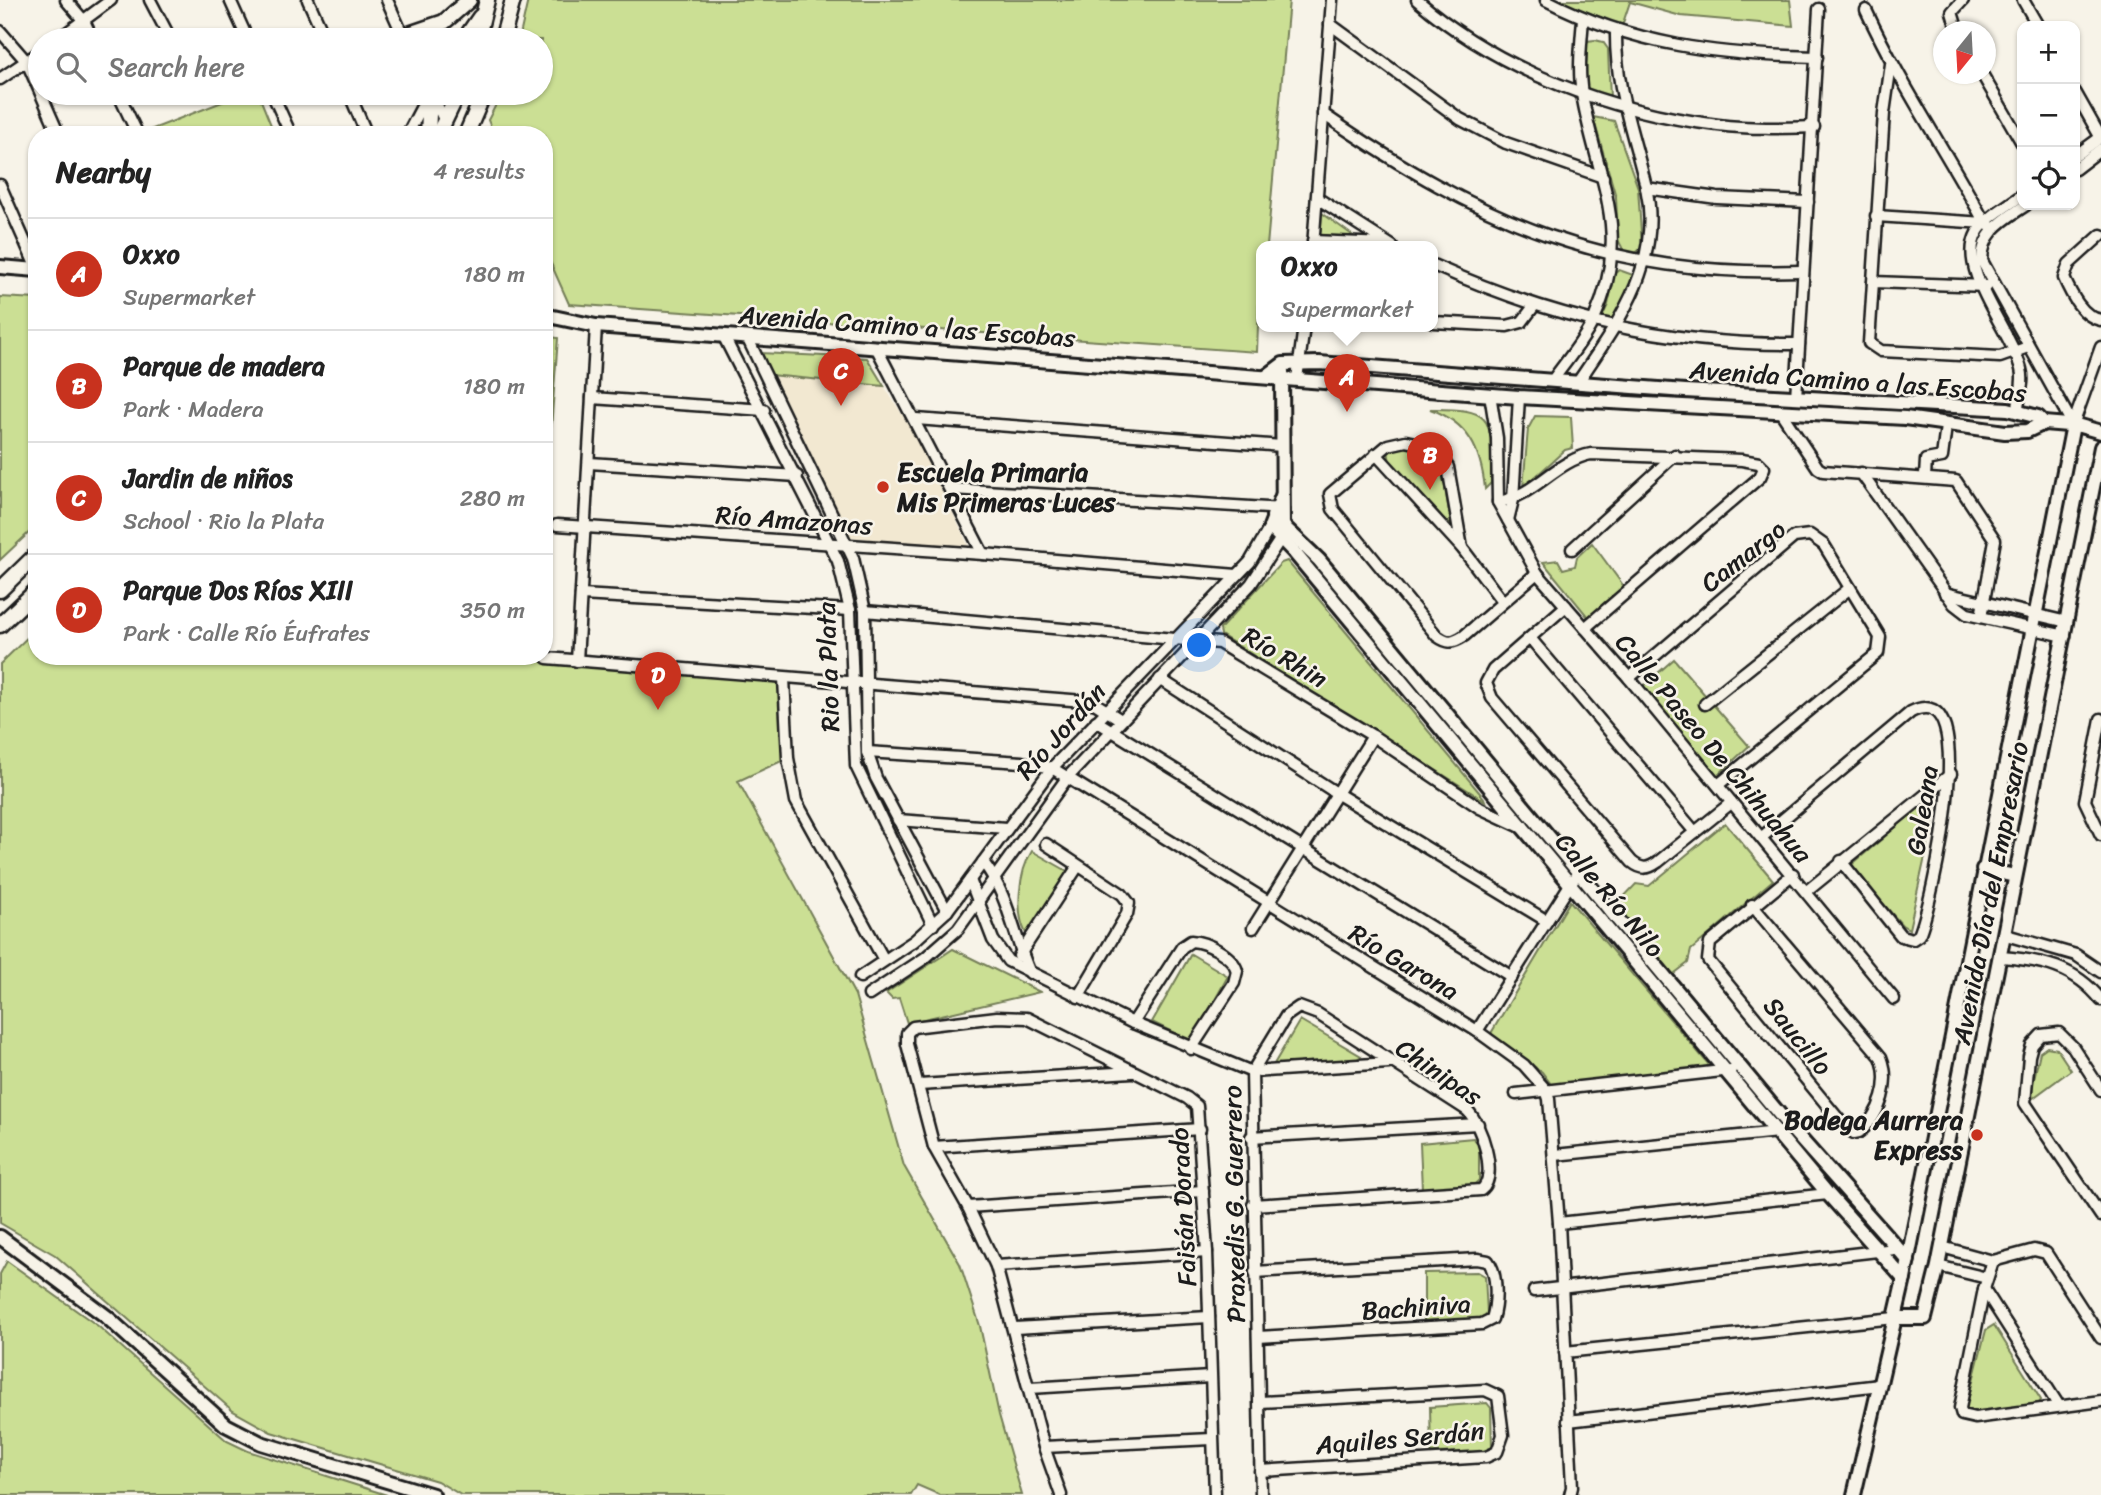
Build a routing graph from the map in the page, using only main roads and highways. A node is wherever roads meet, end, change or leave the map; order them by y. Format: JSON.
{"nodes":[{"id":1,"x":468,"y":0,"type":"edge"},
{"id":2,"x":513,"y":0,"type":"edge"},
{"id":3,"x":486,"y":5,"type":"edge"},
{"id":4,"x":429,"y":28,"type":"edge"},
{"id":5,"x":472,"y":28,"type":"edge"},
{"id":6,"x":480,"y":28,"type":"edge"},
{"id":7,"x":505,"y":28,"type":"edge"},
{"id":8,"x":429,"y":105,"type":"edge"},
{"id":9,"x":454,"y":105,"type":"edge"},
{"id":10,"x":478,"y":105,"type":"edge"},
{"id":11,"x":482,"y":105,"type":"edge"},
{"id":12,"x":428,"y":126,"type":"edge"},
{"id":13,"x":447,"y":126,"type":"edge"},
{"id":14,"x":470,"y":126,"type":"edge"},
{"id":15,"x":480,"y":126,"type":"edge"},
{"id":16,"x":28,"y":563,"type":"edge"},
{"id":17,"x":0,"y":590,"type":"edge"},
{"id":18,"x":28,"y":599,"type":"edge"},
{"id":19,"x":0,"y":625,"type":"edge"}],
"edges":[{"from":1,"to":4,"type":"main road"},
{"from":2,"to":7,"type":"main road"},
{"from":3,"to":5,"type":"main road"},
{"from":3,"to":6,"type":"main road"},
{"from":8,"to":12,"type":"main road"},
{"from":9,"to":13,"type":"main road"},
{"from":10,"to":14,"type":"main road"},
{"from":11,"to":15,"type":"main road"},
{"from":16,"to":17,"type":"main road"},
{"from":18,"to":19,"type":"main road"}]}
